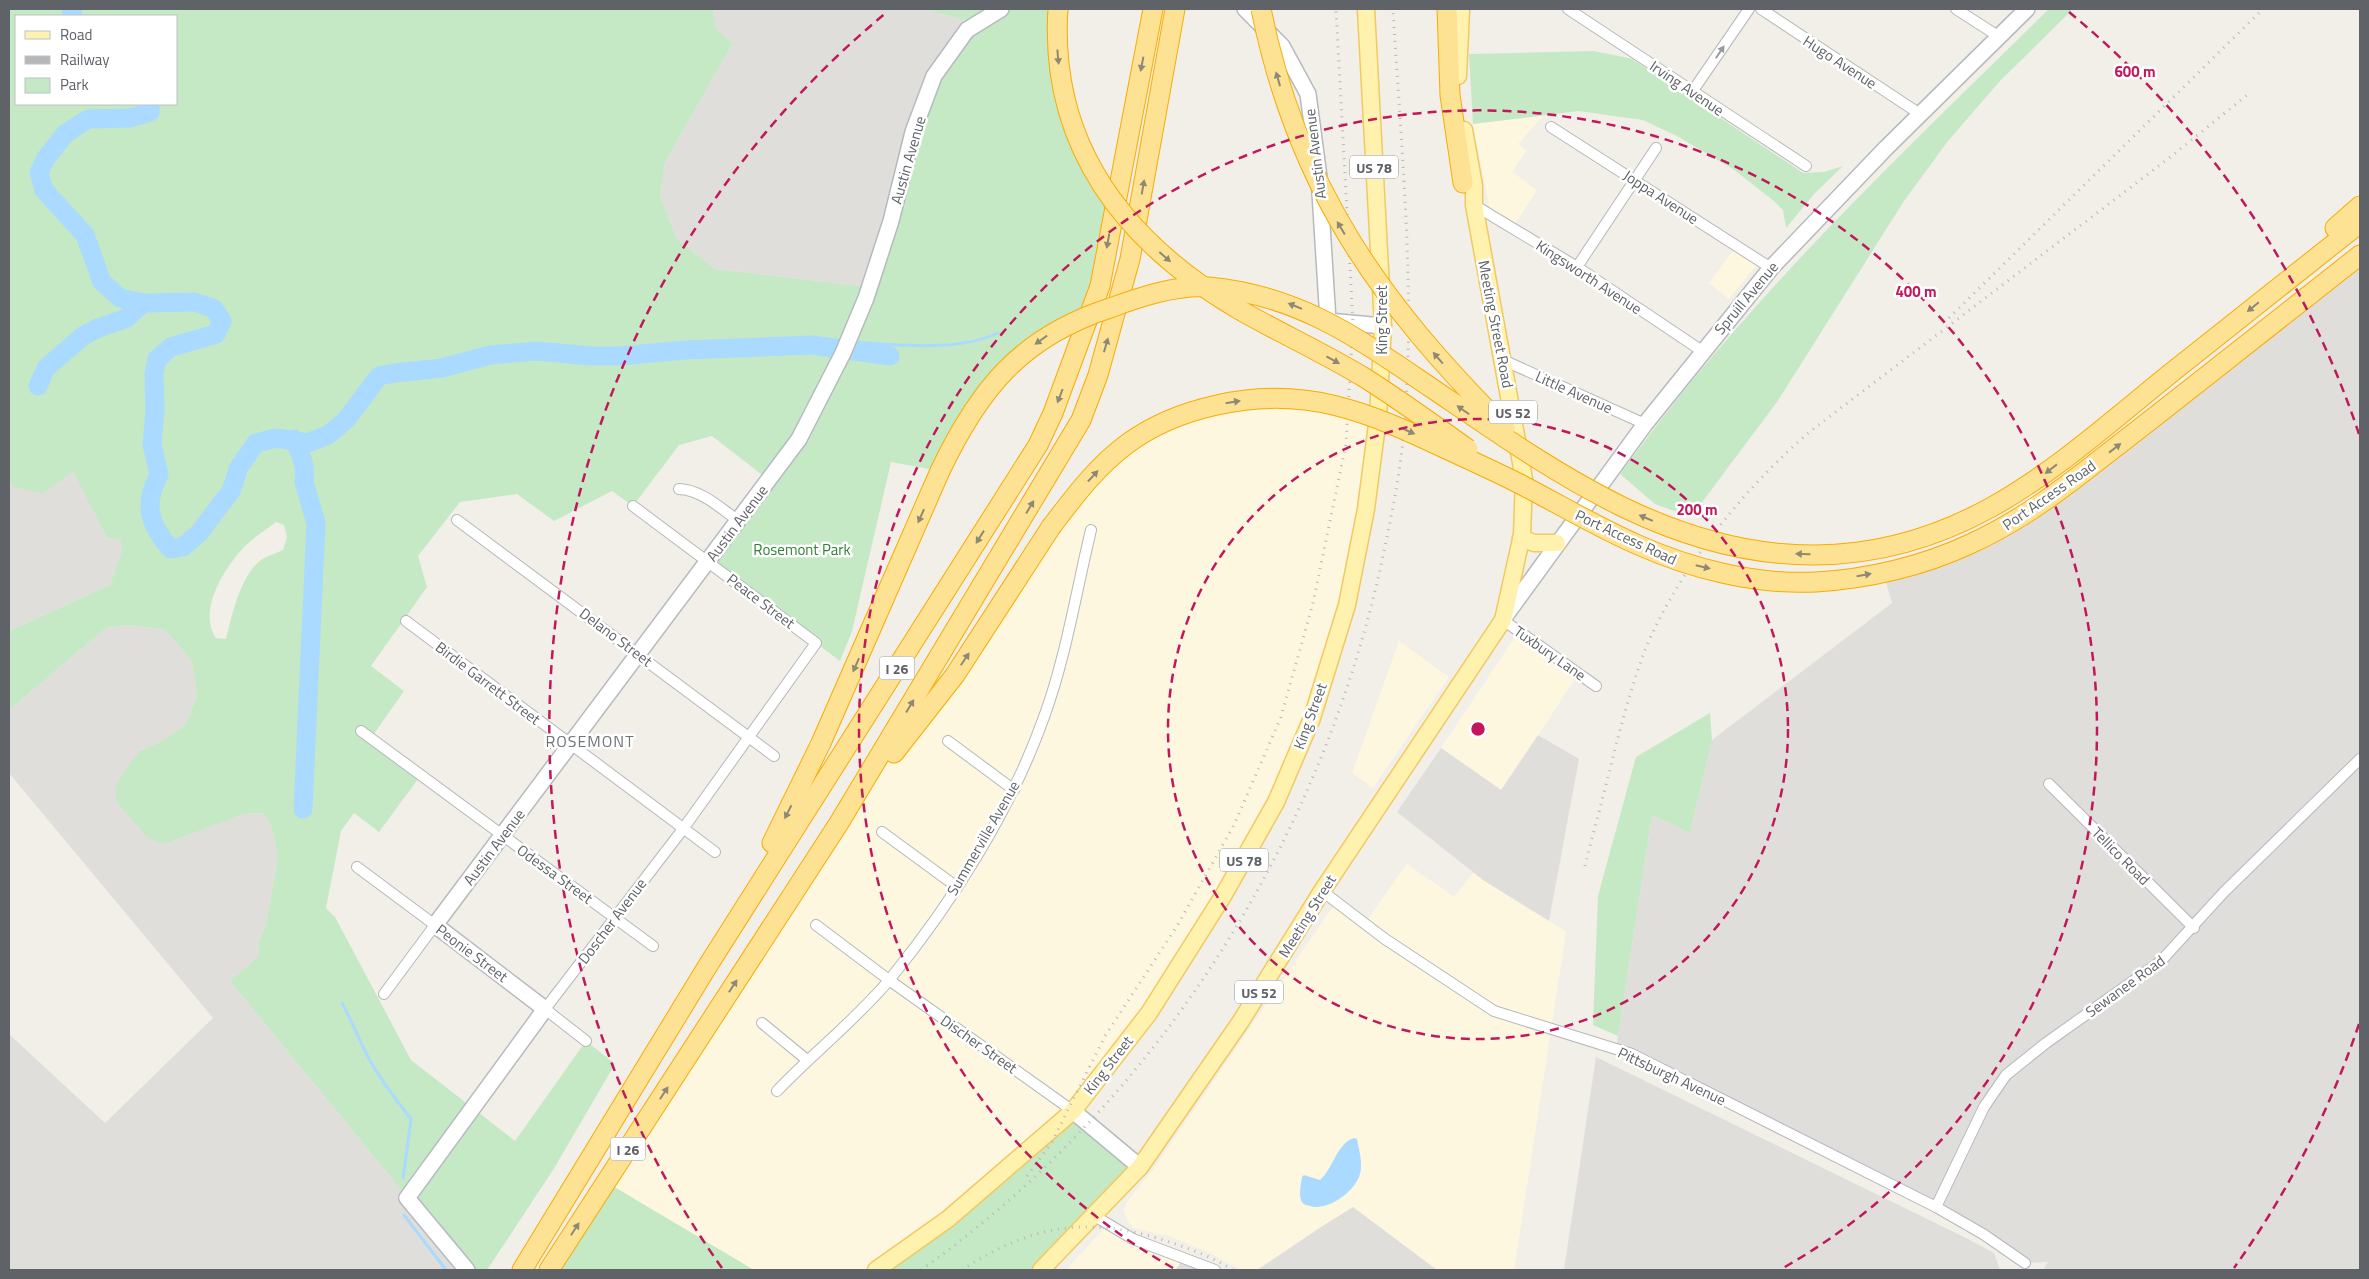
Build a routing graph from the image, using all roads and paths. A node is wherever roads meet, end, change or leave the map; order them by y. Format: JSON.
{"nodes":[{"id":1,"x":1001,"y":9,"type":"edge"},
{"id":2,"x":1058,"y":9,"type":"edge"},
{"id":3,"x":1245,"y":9,"type":"edge"},
{"id":4,"x":1261,"y":9,"type":"edge"},
{"id":5,"x":1366,"y":9,"type":"edge"},
{"id":6,"x":1438,"y":9,"type":"edge"},
{"id":7,"x":1447,"y":9,"type":"edge"},
{"id":8,"x":1454,"y":9,"type":"edge"},
{"id":9,"x":1462,"y":9,"type":"edge"},
{"id":10,"x":1568,"y":9,"type":"edge"},
{"id":11,"x":1749,"y":9,"type":"edge"},
{"id":12,"x":1760,"y":9,"type":"edge"},
{"id":13,"x":1956,"y":9,"type":"edge"},
{"id":14,"x":2027,"y":9,"type":"edge"},
{"id":15,"x":1152,"y":13,"type":"edge"},
{"id":16,"x":1174,"y":16,"type":"edge"},
{"id":17,"x":1998,"y":36,"type":"junction"},
{"id":18,"x":1692,"y":92,"type":"junction"},
{"id":19,"x":1920,"y":114,"type":"junction"},
{"id":20,"x":1463,"y":125,"type":"junction"},
{"id":21,"x":1551,"y":127,"type":"dead end"},
{"id":22,"x":1656,"y":148,"type":"dead end"},
{"id":23,"x":1806,"y":166,"type":"dead end"},
{"id":24,"x":1635,"y":179,"type":"junction"},
{"id":25,"x":1463,"y":184,"type":"junction"},
{"id":26,"x":1474,"y":205,"type":"junction"},
{"id":27,"x":2360,"y":206,"type":"edge"},
{"id":28,"x":2360,"y":223,"type":"edge"},
{"id":29,"x":2360,"y":255,"type":"edge"},
{"id":30,"x":2360,"y":265,"type":"edge"},
{"id":31,"x":1577,"y":268,"type":"junction"},
{"id":32,"x":1771,"y":268,"type":"junction"},
{"id":33,"x":2280,"y":285,"type":"junction"},
{"id":34,"x":2295,"y":307,"type":"junction"},
{"id":35,"x":1383,"y":326,"type":"junction"},
{"id":36,"x":1702,"y":351,"type":"junction"},
{"id":37,"x":1503,"y":360,"type":"junction"},
{"id":38,"x":1645,"y":424,"type":"junction"},
{"id":39,"x":1548,"y":466,"type":"junction"},
{"id":40,"x":1516,"y":482,"type":"junction"},
{"id":41,"x":679,"y":489,"type":"dead end"},
{"id":42,"x":633,"y":506,"type":"dead end"},
{"id":43,"x":457,"y":520,"type":"dead end"},
{"id":44,"x":739,"y":521,"type":"junction"},
{"id":45,"x":1091,"y":530,"type":"dead end"},
{"id":46,"x":1521,"y":538,"type":"junction"},
{"id":47,"x":1557,"y":543,"type":"junction"},
{"id":48,"x":708,"y":562,"type":"junction"},
{"id":49,"x":1503,"y":620,"type":"junction"},
{"id":50,"x":406,"y":621,"type":"dead end"},
{"id":51,"x":816,"y":643,"type":"joint"},
{"id":52,"x":638,"y":654,"type":"junction"},
{"id":53,"x":1596,"y":686,"type":"dead end"},
{"id":54,"x":361,"y":731,"type":"dead end"},
{"id":55,"x":750,"y":737,"type":"junction"},
{"id":56,"x":948,"y":741,"type":"dead end"},
{"id":57,"x":571,"y":745,"type":"junction"},
{"id":58,"x":774,"y":756,"type":"dead end"},
{"id":59,"x":2360,"y":759,"type":"edge"},
{"id":60,"x":2049,"y":784,"type":"dead end"},
{"id":61,"x":1014,"y":790,"type":"junction"},
{"id":62,"x":840,"y":823,"type":"junction"},
{"id":63,"x":683,"y":829,"type":"junction"},
{"id":64,"x":882,"y":832,"type":"dead end"},
{"id":65,"x":503,"y":836,"type":"junction"},
{"id":66,"x":715,"y":852,"type":"dead end"},
{"id":67,"x":357,"y":867,"type":"dead end"},
{"id":68,"x":957,"y":887,"type":"junction"},
{"id":69,"x":1322,"y":891,"type":"junction"},
{"id":70,"x":614,"y":917,"type":"junction"},
{"id":71,"x":435,"y":925,"type":"junction"},
{"id":72,"x":816,"y":925,"type":"dead end"},
{"id":73,"x":2194,"y":928,"type":"junction"},
{"id":74,"x":653,"y":946,"type":"dead end"},
{"id":75,"x":707,"y":967,"type":"junction"},
{"id":76,"x":889,"y":980,"type":"junction"},
{"id":77,"x":384,"y":994,"type":"dead end"},
{"id":78,"x":545,"y":1009,"type":"junction"},
{"id":79,"x":762,"y":1023,"type":"dead end"},
{"id":80,"x":586,"y":1041,"type":"dead end"},
{"id":81,"x":807,"y":1060,"type":"junction"},
{"id":82,"x":776,"y":1091,"type":"dead end"},
{"id":83,"x":1073,"y":1111,"type":"junction"},
{"id":84,"x":1140,"y":1167,"type":"junction"},
{"id":85,"x":1936,"y":1207,"type":"junction"},
{"id":86,"x":1093,"y":1215,"type":"junction"},
{"id":87,"x":2025,"y":1262,"type":"dead end"},
{"id":88,"x":467,"y":1270,"type":"edge"},
{"id":89,"x":522,"y":1270,"type":"edge"},
{"id":90,"x":548,"y":1270,"type":"edge"},
{"id":91,"x":876,"y":1270,"type":"edge"},
{"id":92,"x":1041,"y":1270,"type":"edge"},
{"id":93,"x":1215,"y":1270,"type":"edge"}],
"edges":[{"from":1,"to":44,"type":"street","name":"Austin Avenue"},
{"from":2,"to":40,"type":"highway","one_way":true,"bridge":true},
{"from":3,"to":35,"type":"street","name":"Austin Avenue"},
{"from":39,"to":4,"type":"highway","one_way":true,"bridge":true},
{"from":5,"to":35,"type":"main road","name":"King Street","number":"US 78"},
{"from":6,"to":25,"type":"main road","name":"Meeting Street Road","number":"US 52"},
{"from":7,"to":25,"type":"highway"},
{"from":8,"to":20,"type":"highway"},
{"from":9,"to":20,"type":"main road","name":"Meeting Street Road","number":"US 52"},
{"from":10,"to":18,"type":"street","name":"Irving Avenue"},
{"from":18,"to":11,"type":"street","one_way":true},
{"from":12,"to":19,"type":"street","name":"Hugo Avenue"},
{"from":13,"to":17,"type":"street"},
{"from":14,"to":17,"type":"street","name":"Spruill Avenue"},
{"from":15,"to":75,"type":"highway","number":"I 26","one_way":true},
{"from":62,"to":16,"type":"highway","number":"I 26","one_way":true},
{"from":17,"to":19,"type":"street","name":"Spruill Avenue"},
{"from":18,"to":23,"type":"street","name":"Irving Avenue"},
{"from":19,"to":32,"type":"street","name":"Spruill Avenue"},
{"from":20,"to":26,"type":"main road","name":"Meeting Street Road","number":"US 52"},
{"from":21,"to":24,"type":"street","name":"Joppa Avenue"},
{"from":22,"to":24,"type":"street"},
{"from":24,"to":31,"type":"street"},
{"from":24,"to":32,"type":"street","name":"Joppa Avenue"},
{"from":25,"to":26,"type":"main road","name":"Meeting Street Road","number":"US 52"},
{"from":26,"to":31,"type":"street","name":"Kingsworth Avenue"},
{"from":26,"to":37,"type":"main road","name":"Meeting Street Road","number":"US 52"},
{"from":27,"to":33,"type":"highway"},
{"from":28,"to":33,"type":"highway","name":"Port Access Road"},
{"from":29,"to":34,"type":"highway","name":"Port Access Road"},
{"from":30,"to":34,"type":"highway"},
{"from":31,"to":36,"type":"street","name":"Kingsworth Avenue"},
{"from":32,"to":36,"type":"street","name":"Spruill Avenue"},
{"from":33,"to":39,"type":"highway","name":"Port Access Road","one_way":true,"bridge":true},
{"from":40,"to":34,"type":"highway","name":"Port Access Road","one_way":true,"bridge":true},
{"from":35,"to":83,"type":"main road","name":"King Street","number":"US 78"},
{"from":36,"to":38,"type":"street","name":"Spruill Avenue"},
{"from":37,"to":38,"type":"street","name":"Little Avenue"},
{"from":37,"to":46,"type":"main road","name":"Meeting Street Road","number":"US 52"},
{"from":38,"to":47,"type":"street","name":"Spruill Avenue"},
{"from":39,"to":75,"type":"highway","one_way":true,"bridge":true},
{"from":62,"to":40,"type":"highway","one_way":true,"bridge":true},
{"from":41,"to":44,"type":"street"},
{"from":42,"to":48,"type":"street","name":"Peace Street"},
{"from":43,"to":52,"type":"street","name":"Delano Street"},
{"from":44,"to":48,"type":"street","name":"Austin Avenue"},
{"from":45,"to":61,"type":"street","name":"Summerville Avenue"},
{"from":46,"to":47,"type":"main road"},
{"from":46,"to":49,"type":"main road","name":"Meeting Street Road","number":"US 52"},
{"from":47,"to":49,"type":"street","name":"Spruill Avenue"},
{"from":48,"to":51,"type":"street","name":"Peace Street"},
{"from":48,"to":52,"type":"street","name":"Austin Avenue"},
{"from":49,"to":53,"type":"street","name":"Tuxbury Lane"},
{"from":49,"to":69,"type":"main road","name":"Meeting Street","number":"US 52"},
{"from":50,"to":57,"type":"street","name":"Birdie Garrett Street"},
{"from":51,"to":55,"type":"street","name":"Doscher Avenue"},
{"from":52,"to":55,"type":"street","name":"Delano Street"},
{"from":52,"to":57,"type":"street","name":"Austin Avenue"},
{"from":54,"to":65,"type":"street","name":"Odessa Street"},
{"from":55,"to":58,"type":"street","name":"Delano Street"},
{"from":55,"to":63,"type":"street","name":"Doscher Avenue"},
{"from":56,"to":61,"type":"street"},
{"from":57,"to":63,"type":"street","name":"Birdie Garrett Street"},
{"from":57,"to":65,"type":"street","name":"Austin Avenue"},
{"from":59,"to":73,"type":"street","name":"Sewanee Road"},
{"from":60,"to":73,"type":"street","name":"Tellico Road"},
{"from":61,"to":68,"type":"street","name":"Summerville Avenue"},
{"from":90,"to":62,"type":"highway","number":"I 26","one_way":true},
{"from":63,"to":66,"type":"street","name":"Birdie Garrett Street"},
{"from":63,"to":70,"type":"street","name":"Doscher Avenue"},
{"from":64,"to":68,"type":"street"},
{"from":65,"to":70,"type":"street","name":"Odessa Street"},
{"from":65,"to":71,"type":"street","name":"Austin Avenue"},
{"from":67,"to":71,"type":"street","name":"Peonie Street"},
{"from":68,"to":76,"type":"street","name":"Summerville Avenue"},
{"from":69,"to":84,"type":"main road","name":"Meeting Street","number":"US 52"},
{"from":69,"to":85,"type":"street","name":"Pittsburgh Avenue"},
{"from":70,"to":74,"type":"street","name":"Odessa Street"},
{"from":70,"to":78,"type":"street","name":"Doscher Avenue"},
{"from":71,"to":77,"type":"street","name":"Austin Avenue"},
{"from":71,"to":78,"type":"street","name":"Peonie Street"},
{"from":72,"to":76,"type":"street","name":"Discher Street"},
{"from":73,"to":85,"type":"street","name":"Sewanee Road"},
{"from":75,"to":89,"type":"highway","number":"I 26"},
{"from":76,"to":81,"type":"street","name":"Summerville Avenue"},
{"from":76,"to":83,"type":"street","name":"Discher Street"},
{"from":78,"to":80,"type":"street","name":"Peonie Street"},
{"from":78,"to":88,"type":"street","name":"Doscher Avenue"},
{"from":79,"to":81,"type":"street"},
{"from":81,"to":82,"type":"street","name":"Summerville Avenue"},
{"from":83,"to":84,"type":"street","name":"Discher Street"},
{"from":83,"to":91,"type":"main road","name":"King Street","number":"US 78"},
{"from":84,"to":86,"type":"main road","name":"Meeting Street","number":"US 52"},
{"from":85,"to":87,"type":"street","name":"Pittsburgh Avenue"},
{"from":86,"to":92,"type":"main road","name":"Meeting Street","number":"US 52"},
{"from":86,"to":93,"type":"street"}]}
